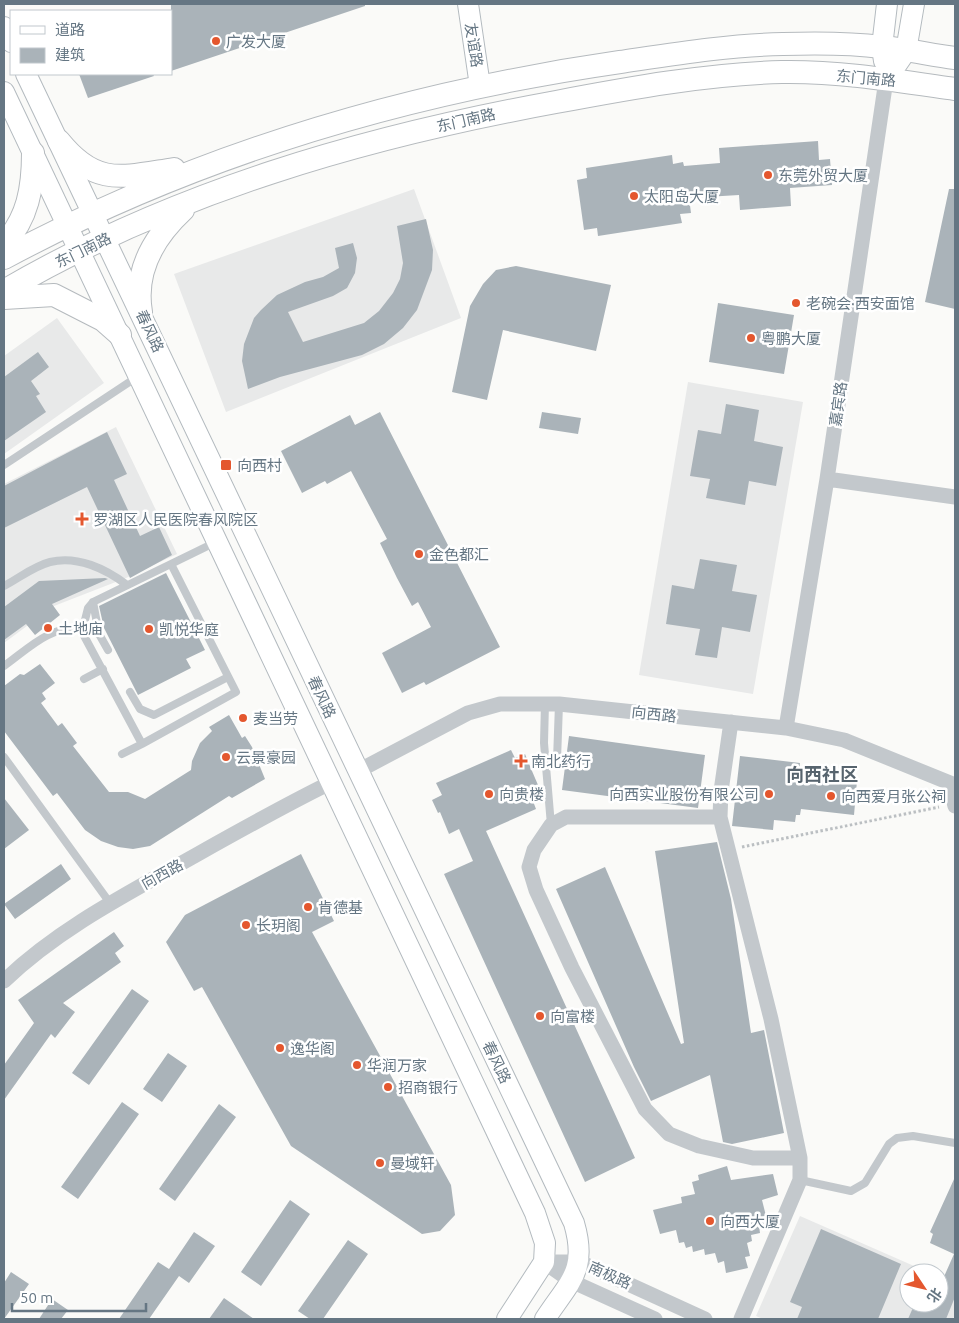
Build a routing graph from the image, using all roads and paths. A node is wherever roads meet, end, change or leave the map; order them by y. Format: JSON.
{"nodes":[{"id":1,"x":468,"y":4,"type":"edge"},
{"id":2,"x":887,"y":4,"type":"edge"},
{"id":3,"x":914,"y":4,"type":"edge"},
{"id":4,"x":4,"y":27,"type":"edge"},
{"id":5,"x":10,"y":40,"type":"edge"},
{"id":6,"x":882,"y":47,"type":"junction"},
{"id":7,"x":906,"y":51,"type":"junction"},
{"id":8,"x":955,"y":58,"type":"edge"},
{"id":9,"x":26,"y":75,"type":"edge"},
{"id":10,"x":886,"y":80,"type":"junction"},
{"id":11,"x":480,"y":86,"type":"junction"},
{"id":12,"x":955,"y":89,"type":"edge"},
{"id":13,"x":4,"y":92,"type":"edge"},
{"id":14,"x":59,"y":141,"type":"junction"},
{"id":15,"x":33,"y":153,"type":"junction"},
{"id":16,"x":210,"y":164,"type":"junction"},
{"id":17,"x":191,"y":202,"type":"junction"},
{"id":18,"x":93,"y":213,"type":"junction"},
{"id":19,"x":67,"y":225,"type":"junction"},
{"id":20,"x":106,"y":239,"type":"junction"},
{"id":21,"x":4,"y":244,"type":"edge"},
{"id":22,"x":80,"y":251,"type":"junction"},
{"id":23,"x":4,"y":258,"type":"edge"},
{"id":24,"x":4,"y":291,"type":"edge"},
{"id":25,"x":4,"y":298,"type":"edge"},
{"id":26,"x":141,"y":312,"type":"junction"},
{"id":27,"x":120,"y":335,"type":"junction"},
{"id":28,"x":139,"y":376,"type":"junction"},
{"id":29,"x":4,"y":465,"type":"edge"},
{"id":30,"x":827,"y":479,"type":"junction"},
{"id":31,"x":955,"y":497,"type":"edge"},
{"id":32,"x":218,"y":541,"type":"junction"},
{"id":33,"x":171,"y":564,"type":"junction"},
{"id":34,"x":127,"y":585,"type":"junction"},
{"id":35,"x":4,"y":586,"type":"edge"},
{"id":36,"x":94,"y":602,"type":"junction"},
{"id":37,"x":82,"y":629,"type":"junction"},
{"id":38,"x":108,"y":650,"type":"dead end"},
{"id":39,"x":4,"y":666,"type":"edge"},
{"id":40,"x":103,"y":669,"type":"junction"},
{"id":41,"x":228,"y":677,"type":"junction"},
{"id":42,"x":84,"y":679,"type":"dead end"},
{"id":43,"x":130,"y":692,"type":"dead end"},
{"id":44,"x":552,"y":703,"type":"junction"},
{"id":45,"x":731,"y":722,"type":"junction"},
{"id":46,"x":786,"y":728,"type":"junction"},
{"id":47,"x":142,"y":744,"type":"junction"},
{"id":48,"x":122,"y":754,"type":"dead end"},
{"id":49,"x":4,"y":757,"type":"edge"},
{"id":50,"x":557,"y":760,"type":"dead end"},
{"id":51,"x":358,"y":771,"type":"junction"},
{"id":52,"x":330,"y":783,"type":"junction"},
{"id":53,"x":952,"y":784,"type":"edge"},
{"id":54,"x":955,"y":805,"type":"edge"},
{"id":55,"x":720,"y":817,"type":"junction"},
{"id":56,"x":550,"y":825,"type":"junction"},
{"id":57,"x":729,"y":850,"type":"junction"},
{"id":58,"x":110,"y":903,"type":"junction"},
{"id":59,"x":4,"y":981,"type":"edge"},
{"id":60,"x":955,"y":1143,"type":"edge"},
{"id":61,"x":800,"y":1158,"type":"junction"},
{"id":62,"x":800,"y":1180,"type":"junction"},
{"id":63,"x":544,"y":1262,"type":"junction"},
{"id":64,"x":580,"y":1262,"type":"junction"},
{"id":65,"x":571,"y":1281,"type":"junction"},
{"id":66,"x":507,"y":1319,"type":"edge"},
{"id":67,"x":545,"y":1319,"type":"edge"},
{"id":68,"x":655,"y":1319,"type":"edge"},
{"id":69,"x":705,"y":1319,"type":"edge"},
{"id":70,"x":741,"y":1319,"type":"edge"}],
"edges":[{"from":1,"to":11,"type":"street","name":"友谊路"},
{"from":2,"to":6,"type":"street","name":"嘉宾路"},
{"from":3,"to":7,"type":"street","name":"嘉宾路"},
{"from":4,"to":5,"type":"street"},
{"from":6,"to":7,"type":"main road","name":"东门南路"},
{"from":6,"to":10,"type":"street","name":"嘉宾路"},
{"from":6,"to":11,"type":"main road","name":"东门南路"},
{"from":7,"to":8,"type":"main road","name":"东门南路"},
{"from":7,"to":10,"type":"street","name":"嘉宾路"},
{"from":9,"to":14,"type":"street","name":"春风路"},
{"from":10,"to":12,"type":"main road","name":"东门南路"},
{"from":10,"to":17,"type":"main road","name":"东门南路"},
{"from":10,"to":30,"type":"street","name":"嘉宾路"},
{"from":11,"to":16,"type":"main road","name":"东门南路"},
{"from":13,"to":15,"type":"street","name":"春风路"},
{"from":14,"to":16,"type":"main road"},
{"from":14,"to":18,"type":"street","name":"春风路"},
{"from":15,"to":19,"type":"street","name":"春风路"},
{"from":15,"to":21,"type":"main road"},
{"from":16,"to":18,"type":"main road","name":"东门南路"},
{"from":17,"to":20,"type":"main road","name":"东门南路"},
{"from":17,"to":26,"type":"main road"},
{"from":18,"to":19,"type":"main road","name":"东门南路"},
{"from":18,"to":20,"type":"street","name":"春风路"},
{"from":19,"to":22,"type":"street","name":"春风路"},
{"from":19,"to":23,"type":"main road","name":"东门南路"},
{"from":20,"to":22,"type":"main road","name":"东门南路"},
{"from":20,"to":26,"type":"street","name":"春风路"},
{"from":22,"to":24,"type":"main road","name":"东门南路"},
{"from":22,"to":27,"type":"street","name":"春风路"},
{"from":25,"to":27,"type":"main road"},
{"from":26,"to":51,"type":"street","name":"春风路"},
{"from":27,"to":28,"type":"street","name":"春风路"},
{"from":28,"to":29,"type":"lane"},
{"from":28,"to":32,"type":"street","name":"春风路"},
{"from":30,"to":31,"type":"street"},
{"from":30,"to":46,"type":"street","name":"嘉宾路"},
{"from":32,"to":33,"type":"lane"},
{"from":32,"to":52,"type":"street","name":"春风路"},
{"from":33,"to":34,"type":"lane"},
{"from":33,"to":41,"type":"lane"},
{"from":34,"to":35,"type":"lane"},
{"from":34,"to":36,"type":"lane"},
{"from":36,"to":37,"type":"lane"},
{"from":36,"to":38,"type":"lane"},
{"from":37,"to":39,"type":"lane"},
{"from":37,"to":40,"type":"lane"},
{"from":40,"to":42,"type":"lane"},
{"from":40,"to":47,"type":"lane"},
{"from":41,"to":43,"type":"lane"},
{"from":41,"to":47,"type":"lane"},
{"from":44,"to":45,"type":"street","name":"向西路"},
{"from":44,"to":50,"type":"lane"},
{"from":44,"to":51,"type":"street","name":"向西路"},
{"from":44,"to":56,"type":"lane"},
{"from":45,"to":46,"type":"street","name":"向西路"},
{"from":45,"to":55,"type":"street"},
{"from":46,"to":53,"type":"street","name":"向西路"},
{"from":47,"to":48,"type":"lane"},
{"from":49,"to":58,"type":"lane"},
{"from":51,"to":64,"type":"street","name":"春风路"},
{"from":52,"to":58,"type":"street","name":"向西路"},
{"from":52,"to":63,"type":"street","name":"春风路"},
{"from":53,"to":54,"type":"street"},
{"from":54,"to":57,"type":"path"},
{"from":55,"to":56,"type":"street"},
{"from":55,"to":57,"type":"street"},
{"from":56,"to":61,"type":"street"},
{"from":57,"to":61,"type":"street"},
{"from":58,"to":59,"type":"street","name":"向西路"},
{"from":60,"to":62,"type":"lane"},
{"from":61,"to":62,"type":"street"},
{"from":62,"to":70,"type":"street"},
{"from":63,"to":64,"type":"street","name":"南极路"},
{"from":63,"to":65,"type":"street","name":"南极路"},
{"from":63,"to":66,"type":"street"},
{"from":64,"to":65,"type":"street"},
{"from":64,"to":69,"type":"street","name":"南极路"},
{"from":65,"to":67,"type":"street"},
{"from":65,"to":68,"type":"street","name":"南极路"}]}
